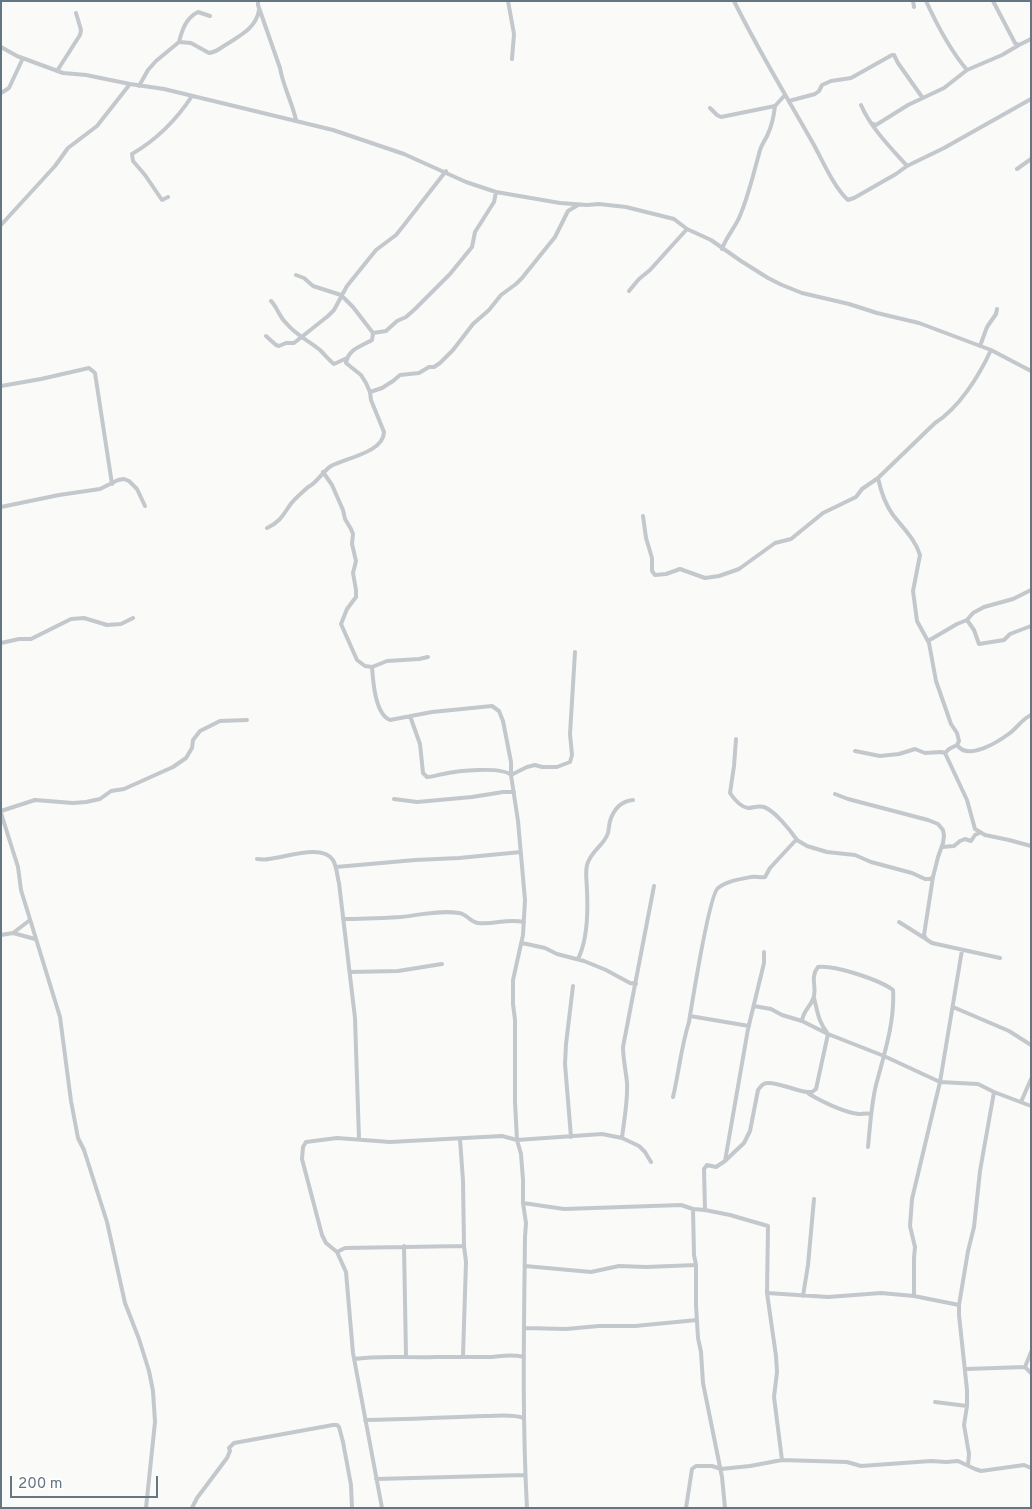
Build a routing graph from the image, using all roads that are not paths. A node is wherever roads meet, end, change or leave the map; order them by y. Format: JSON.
{"nodes":[{"id":1,"x":258,"y":1,"type":"edge"},
{"id":2,"x":508,"y":1,"type":"edge"},
{"id":3,"x":913,"y":1,"type":"edge"},
{"id":4,"x":926,"y":1,"type":"edge"},
{"id":5,"x":993,"y":1,"type":"edge"},
{"id":6,"x":736,"y":2,"type":"edge"},
{"id":7,"x":914,"y":7,"type":"dead end"},
{"id":8,"x":259,"y":10,"type":"junction"},
{"id":9,"x":76,"y":13,"type":"dead end"},
{"id":10,"x":210,"y":16,"type":"dead end"},
{"id":11,"x":1031,"y":39,"type":"edge"},
{"id":12,"x":179,"y":42,"type":"junction"},
{"id":13,"x":1019,"y":45,"type":"junction"},
{"id":14,"x":1,"y":47,"type":"edge"},
{"id":15,"x":23,"y":58,"type":"junction"},
{"id":16,"x":512,"y":59,"type":"dead end"},
{"id":17,"x":967,"y":70,"type":"junction"},
{"id":18,"x":57,"y":71,"type":"junction"},
{"id":19,"x":130,"y":84,"type":"junction"},
{"id":20,"x":139,"y":86,"type":"junction"},
{"id":21,"x":1,"y":93,"type":"edge"},
{"id":22,"x":785,"y":95,"type":"junction"},
{"id":23,"x":192,"y":96,"type":"junction"},
{"id":24,"x":922,"y":98,"type":"junction"},
{"id":25,"x":1031,"y":99,"type":"edge"},
{"id":26,"x":789,"y":100,"type":"junction"},
{"id":27,"x":861,"y":105,"type":"dead end"},
{"id":28,"x":775,"y":106,"type":"junction"},
{"id":29,"x":710,"y":108,"type":"dead end"},
{"id":30,"x":296,"y":120,"type":"junction"},
{"id":31,"x":871,"y":123,"type":"junction"},
{"id":32,"x":1031,"y":159,"type":"edge"},
{"id":33,"x":906,"y":166,"type":"junction"},
{"id":34,"x":1017,"y":169,"type":"dead end"},
{"id":35,"x":446,"y":172,"type":"junction"},
{"id":36,"x":496,"y":192,"type":"junction"},
{"id":37,"x":168,"y":197,"type":"dead end"},
{"id":38,"x":578,"y":205,"type":"junction"},
{"id":39,"x":1,"y":226,"type":"edge"},
{"id":40,"x":687,"y":229,"type":"junction"},
{"id":41,"x":722,"y":249,"type":"junction"},
{"id":42,"x":296,"y":275,"type":"dead end"},
{"id":43,"x":629,"y":291,"type":"dead end"},
{"id":44,"x":341,"y":295,"type":"junction"},
{"id":45,"x":270,"y":301,"type":"dead end"},
{"id":46,"x":997,"y":309,"type":"dead end"},
{"id":47,"x":373,"y":333,"type":"junction"},
{"id":48,"x":266,"y":336,"type":"dead end"},
{"id":49,"x":302,"y":338,"type":"junction"},
{"id":50,"x":980,"y":346,"type":"junction"},
{"id":51,"x":991,"y":350,"type":"junction"},
{"id":52,"x":347,"y":358,"type":"junction"},
{"id":53,"x":1031,"y":371,"type":"edge"},
{"id":54,"x":1,"y":386,"type":"edge"},
{"id":55,"x":370,"y":392,"type":"junction"},
{"id":56,"x":323,"y":472,"type":"junction"},
{"id":57,"x":878,"y":478,"type":"junction"},
{"id":58,"x":112,"y":484,"type":"junction"},
{"id":59,"x":146,"y":506,"type":"dead end"},
{"id":60,"x":1,"y":507,"type":"edge"},
{"id":61,"x":643,"y":516,"type":"dead end"},
{"id":62,"x":267,"y":528,"type":"dead end"},
{"id":63,"x":1031,"y":590,"type":"edge"},
{"id":64,"x":133,"y":618,"type":"dead end"},
{"id":65,"x":968,"y":620,"type":"junction"},
{"id":66,"x":1031,"y":626,"type":"edge"},
{"id":67,"x":928,"y":641,"type":"junction"},
{"id":68,"x":1,"y":643,"type":"edge"},
{"id":69,"x":575,"y":652,"type":"dead end"},
{"id":70,"x":428,"y":656,"type":"dead end"},
{"id":71,"x":372,"y":667,"type":"junction"},
{"id":72,"x":1031,"y":715,"type":"edge"},
{"id":73,"x":410,"y":716,"type":"junction"},
{"id":74,"x":247,"y":720,"type":"dead end"},
{"id":75,"x":736,"y":739,"type":"dead end"},
{"id":76,"x":957,"y":745,"type":"junction"},
{"id":77,"x":855,"y":751,"type":"dead end"},
{"id":78,"x":945,"y":753,"type":"junction"},
{"id":79,"x":511,"y":775,"type":"junction"},
{"id":80,"x":514,"y":792,"type":"junction"},
{"id":81,"x":835,"y":794,"type":"dead end"},
{"id":82,"x":394,"y":799,"type":"dead end"},
{"id":83,"x":633,"y":800,"type":"dead end"},
{"id":84,"x":1,"y":812,"type":"edge"},
{"id":85,"x":7,"y":828,"type":"junction"},
{"id":86,"x":1,"y":829,"type":"edge"},
{"id":87,"x":979,"y":833,"type":"junction"},
{"id":88,"x":797,"y":840,"type":"junction"},
{"id":89,"x":1031,"y":846,"type":"edge"},
{"id":90,"x":942,"y":848,"type":"junction"},
{"id":91,"x":521,"y":852,"type":"junction"},
{"id":92,"x":256,"y":859,"type":"dead end"},
{"id":93,"x":336,"y":867,"type":"junction"},
{"id":94,"x":933,"y":877,"type":"junction"},
{"id":95,"x":654,"y":886,"type":"dead end"},
{"id":96,"x":343,"y":918,"type":"junction"},
{"id":97,"x":30,"y":920,"type":"junction"},
{"id":98,"x":524,"y":922,"type":"junction"},
{"id":99,"x":899,"y":922,"type":"dead end"},
{"id":100,"x":13,"y":934,"type":"junction"},
{"id":101,"x":1,"y":935,"type":"edge"},
{"id":102,"x":35,"y":939,"type":"junction"},
{"id":103,"x":926,"y":939,"type":"junction"},
{"id":104,"x":522,"y":943,"type":"junction"},
{"id":105,"x":962,"y":950,"type":"junction"},
{"id":106,"x":764,"y":952,"type":"dead end"},
{"id":107,"x":1000,"y":958,"type":"dead end"},
{"id":108,"x":578,"y":960,"type":"junction"},
{"id":109,"x":442,"y":964,"type":"dead end"},
{"id":110,"x":350,"y":972,"type":"junction"},
{"id":111,"x":636,"y":984,"type":"junction"},
{"id":112,"x":573,"y":986,"type":"dead end"},
{"id":113,"x":814,"y":998,"type":"junction"},
{"id":114,"x":754,"y":1006,"type":"junction"},
{"id":115,"x":953,"y":1007,"type":"junction"},
{"id":116,"x":690,"y":1016,"type":"junction"},
{"id":117,"x":802,"y":1021,"type":"junction"},
{"id":118,"x":749,"y":1026,"type":"junction"},
{"id":119,"x":828,"y":1034,"type":"junction"},
{"id":120,"x":1031,"y":1046,"type":"edge"},
{"id":121,"x":884,"y":1056,"type":"junction"},
{"id":122,"x":1031,"y":1079,"type":"edge"},
{"id":123,"x":940,"y":1082,"type":"junction"},
{"id":124,"x":807,"y":1092,"type":"junction"},
{"id":125,"x":994,"y":1092,"type":"junction"},
{"id":126,"x":673,"y":1097,"type":"dead end"},
{"id":127,"x":1021,"y":1102,"type":"junction"},
{"id":128,"x":1031,"y":1106,"type":"edge"},
{"id":129,"x":871,"y":1114,"type":"junction"},
{"id":130,"x":571,"y":1137,"type":"junction"},
{"id":131,"x":622,"y":1138,"type":"junction"},
{"id":132,"x":359,"y":1139,"type":"junction"},
{"id":133,"x":460,"y":1139,"type":"junction"},
{"id":134,"x":518,"y":1140,"type":"junction"},
{"id":135,"x":868,"y":1148,"type":"dead end"},
{"id":136,"x":725,"y":1161,"type":"junction"},
{"id":137,"x":651,"y":1162,"type":"dead end"},
{"id":138,"x":814,"y":1199,"type":"dead end"},
{"id":139,"x":523,"y":1203,"type":"junction"},
{"id":140,"x":693,"y":1209,"type":"junction"},
{"id":141,"x":705,"y":1210,"type":"junction"},
{"id":142,"x":404,"y":1246,"type":"junction"},
{"id":143,"x":464,"y":1246,"type":"junction"},
{"id":144,"x":337,"y":1252,"type":"junction"},
{"id":145,"x":696,"y":1265,"type":"junction"},
{"id":146,"x":525,"y":1266,"type":"junction"},
{"id":147,"x":768,"y":1293,"type":"junction"},
{"id":148,"x":803,"y":1296,"type":"junction"},
{"id":149,"x":914,"y":1296,"type":"junction"},
{"id":150,"x":959,"y":1305,"type":"junction"},
{"id":151,"x":697,"y":1320,"type":"junction"},
{"id":152,"x":525,"y":1328,"type":"junction"},
{"id":153,"x":1031,"y":1352,"type":"edge"},
{"id":154,"x":463,"y":1356,"type":"junction"},
{"id":155,"x":406,"y":1357,"type":"junction"},
{"id":156,"x":524,"y":1358,"type":"junction"},
{"id":157,"x":354,"y":1360,"type":"junction"},
{"id":158,"x":1025,"y":1367,"type":"junction"},
{"id":159,"x":966,"y":1369,"type":"junction"},
{"id":160,"x":1031,"y":1373,"type":"edge"},
{"id":161,"x":935,"y":1402,"type":"dead end"},
{"id":162,"x":967,"y":1406,"type":"junction"},
{"id":163,"x":524,"y":1418,"type":"junction"},
{"id":164,"x":365,"y":1420,"type":"junction"},
{"id":165,"x":782,"y":1460,"type":"junction"},
{"id":166,"x":968,"y":1465,"type":"junction"},
{"id":167,"x":1031,"y":1468,"type":"edge"},
{"id":168,"x":721,"y":1469,"type":"junction"},
{"id":169,"x":525,"y":1475,"type":"junction"},
{"id":170,"x":376,"y":1479,"type":"junction"},
{"id":171,"x":146,"y":1508,"type":"edge"},
{"id":172,"x":192,"y":1508,"type":"edge"},
{"id":173,"x":352,"y":1508,"type":"edge"},
{"id":174,"x":382,"y":1508,"type":"edge"},
{"id":175,"x":527,"y":1508,"type":"edge"},
{"id":176,"x":686,"y":1508,"type":"edge"},
{"id":177,"x":725,"y":1508,"type":"edge"}],
"edges":[{"from":1,"to":8,"type":"street"},
{"from":2,"to":16,"type":"street"},
{"from":3,"to":7,"type":"street"},
{"from":4,"to":17,"type":"street"},
{"from":5,"to":13,"type":"street"},
{"from":6,"to":22,"type":"street"},
{"from":8,"to":12,"type":"street"},
{"from":8,"to":30,"type":"street"},
{"from":9,"to":18,"type":"street"},
{"from":10,"to":12,"type":"street"},
{"from":11,"to":13,"type":"street"},
{"from":12,"to":20,"type":"street"},
{"from":13,"to":17,"type":"street"},
{"from":14,"to":15,"type":"street"},
{"from":15,"to":18,"type":"street"},
{"from":15,"to":21,"type":"street"},
{"from":17,"to":24,"type":"street"},
{"from":18,"to":19,"type":"street"},
{"from":19,"to":20,"type":"street"},
{"from":19,"to":39,"type":"street"},
{"from":20,"to":23,"type":"street"},
{"from":22,"to":26,"type":"street"},
{"from":22,"to":28,"type":"street"},
{"from":23,"to":30,"type":"street"},
{"from":23,"to":37,"type":"street"},
{"from":24,"to":26,"type":"street"},
{"from":24,"to":31,"type":"street"},
{"from":25,"to":33,"type":"street"},
{"from":26,"to":33,"type":"street"},
{"from":27,"to":31,"type":"street"},
{"from":28,"to":29,"type":"street"},
{"from":28,"to":41,"type":"street"},
{"from":30,"to":35,"type":"street"},
{"from":31,"to":33,"type":"street"},
{"from":32,"to":34,"type":"street"},
{"from":35,"to":36,"type":"street"},
{"from":35,"to":44,"type":"street"},
{"from":36,"to":38,"type":"street"},
{"from":36,"to":47,"type":"street"},
{"from":38,"to":40,"type":"street"},
{"from":38,"to":55,"type":"street"},
{"from":40,"to":41,"type":"street"},
{"from":40,"to":43,"type":"street"},
{"from":41,"to":50,"type":"street"},
{"from":42,"to":44,"type":"street"},
{"from":44,"to":47,"type":"street"},
{"from":44,"to":49,"type":"street"},
{"from":45,"to":49,"type":"street"},
{"from":46,"to":50,"type":"street"},
{"from":47,"to":52,"type":"street"},
{"from":48,"to":49,"type":"street"},
{"from":49,"to":52,"type":"street"},
{"from":50,"to":51,"type":"street"},
{"from":51,"to":53,"type":"street"},
{"from":51,"to":57,"type":"street"},
{"from":52,"to":55,"type":"street"},
{"from":54,"to":58,"type":"street"},
{"from":55,"to":56,"type":"street"},
{"from":56,"to":62,"type":"street"},
{"from":56,"to":71,"type":"street"},
{"from":57,"to":61,"type":"street"},
{"from":57,"to":67,"type":"street"},
{"from":58,"to":59,"type":"street"},
{"from":58,"to":60,"type":"street"},
{"from":63,"to":65,"type":"street"},
{"from":64,"to":68,"type":"street"},
{"from":65,"to":66,"type":"street"},
{"from":65,"to":67,"type":"street"},
{"from":67,"to":76,"type":"street"},
{"from":69,"to":79,"type":"street"},
{"from":70,"to":71,"type":"street"},
{"from":71,"to":73,"type":"street"},
{"from":72,"to":76,"type":"street"},
{"from":73,"to":79,"type":"street"},
{"from":73,"to":79,"type":"street"},
{"from":74,"to":84,"type":"street"},
{"from":75,"to":88,"type":"street"},
{"from":76,"to":78,"type":"street"},
{"from":77,"to":78,"type":"street"},
{"from":78,"to":87,"type":"street"},
{"from":79,"to":80,"type":"street"},
{"from":80,"to":82,"type":"street"},
{"from":80,"to":91,"type":"street"},
{"from":81,"to":90,"type":"street"},
{"from":83,"to":108,"type":"street"},
{"from":84,"to":85,"type":"street"},
{"from":85,"to":86,"type":"street"},
{"from":85,"to":97,"type":"street"},
{"from":87,"to":89,"type":"street"},
{"from":87,"to":90,"type":"street"},
{"from":88,"to":94,"type":"street"},
{"from":88,"to":116,"type":"street"},
{"from":90,"to":94,"type":"street"},
{"from":91,"to":93,"type":"street"},
{"from":91,"to":98,"type":"street"},
{"from":92,"to":93,"type":"street"},
{"from":93,"to":96,"type":"street"},
{"from":94,"to":103,"type":"street"},
{"from":95,"to":111,"type":"street"},
{"from":96,"to":98,"type":"street"},
{"from":96,"to":110,"type":"street"},
{"from":97,"to":100,"type":"street"},
{"from":97,"to":102,"type":"street"},
{"from":98,"to":104,"type":"street"},
{"from":99,"to":103,"type":"street"},
{"from":100,"to":101,"type":"street"},
{"from":100,"to":102,"type":"street"},
{"from":102,"to":171,"type":"street"},
{"from":103,"to":105,"type":"street"},
{"from":104,"to":108,"type":"street"},
{"from":104,"to":134,"type":"street"},
{"from":105,"to":107,"type":"street"},
{"from":105,"to":115,"type":"street"},
{"from":106,"to":114,"type":"street"},
{"from":108,"to":111,"type":"street"},
{"from":109,"to":110,"type":"street"},
{"from":110,"to":132,"type":"street"},
{"from":111,"to":131,"type":"street"},
{"from":112,"to":130,"type":"street"},
{"from":113,"to":117,"type":"street"},
{"from":113,"to":119,"type":"street"},
{"from":113,"to":121,"type":"street"},
{"from":114,"to":117,"type":"street"},
{"from":114,"to":118,"type":"street"},
{"from":115,"to":120,"type":"street"},
{"from":115,"to":123,"type":"street"},
{"from":116,"to":118,"type":"street"},
{"from":116,"to":126,"type":"street"},
{"from":117,"to":119,"type":"street"},
{"from":118,"to":136,"type":"street"},
{"from":119,"to":121,"type":"street"},
{"from":119,"to":124,"type":"street"},
{"from":121,"to":123,"type":"street"},
{"from":121,"to":129,"type":"street"},
{"from":122,"to":127,"type":"street"},
{"from":123,"to":125,"type":"street"},
{"from":123,"to":149,"type":"street"},
{"from":124,"to":129,"type":"street"},
{"from":124,"to":136,"type":"street"},
{"from":125,"to":127,"type":"street"},
{"from":125,"to":150,"type":"street"},
{"from":127,"to":128,"type":"street"},
{"from":129,"to":135,"type":"street"},
{"from":130,"to":131,"type":"street"},
{"from":130,"to":134,"type":"street"},
{"from":131,"to":137,"type":"street"},
{"from":132,"to":133,"type":"street"},
{"from":132,"to":144,"type":"street"},
{"from":133,"to":134,"type":"street"},
{"from":133,"to":143,"type":"street"},
{"from":134,"to":139,"type":"street"},
{"from":136,"to":141,"type":"street"},
{"from":138,"to":148,"type":"street"},
{"from":139,"to":140,"type":"street"},
{"from":139,"to":146,"type":"street"},
{"from":140,"to":141,"type":"street"},
{"from":140,"to":145,"type":"street"},
{"from":141,"to":147,"type":"street"},
{"from":142,"to":143,"type":"street"},
{"from":142,"to":144,"type":"street"},
{"from":142,"to":155,"type":"street"},
{"from":143,"to":154,"type":"street"},
{"from":144,"to":157,"type":"street"},
{"from":145,"to":146,"type":"street"},
{"from":145,"to":151,"type":"street"},
{"from":146,"to":152,"type":"street"},
{"from":147,"to":148,"type":"street"},
{"from":147,"to":165,"type":"street"},
{"from":148,"to":149,"type":"street"},
{"from":149,"to":150,"type":"street"},
{"from":150,"to":159,"type":"street"},
{"from":151,"to":152,"type":"street"},
{"from":151,"to":168,"type":"street"},
{"from":152,"to":156,"type":"street"},
{"from":153,"to":158,"type":"street"},
{"from":154,"to":155,"type":"street"},
{"from":154,"to":156,"type":"street"},
{"from":155,"to":157,"type":"street"},
{"from":156,"to":163,"type":"street"},
{"from":157,"to":164,"type":"street"},
{"from":158,"to":159,"type":"street"},
{"from":158,"to":160,"type":"street"},
{"from":159,"to":162,"type":"street"},
{"from":161,"to":162,"type":"street"},
{"from":162,"to":166,"type":"street"},
{"from":163,"to":164,"type":"street"},
{"from":163,"to":169,"type":"street"},
{"from":164,"to":170,"type":"street"},
{"from":165,"to":166,"type":"street"},
{"from":165,"to":168,"type":"street"},
{"from":166,"to":167,"type":"street"},
{"from":168,"to":176,"type":"street"},
{"from":168,"to":177,"type":"street"},
{"from":169,"to":170,"type":"street"},
{"from":169,"to":175,"type":"street"},
{"from":170,"to":174,"type":"street"},
{"from":172,"to":173,"type":"street"}]}
